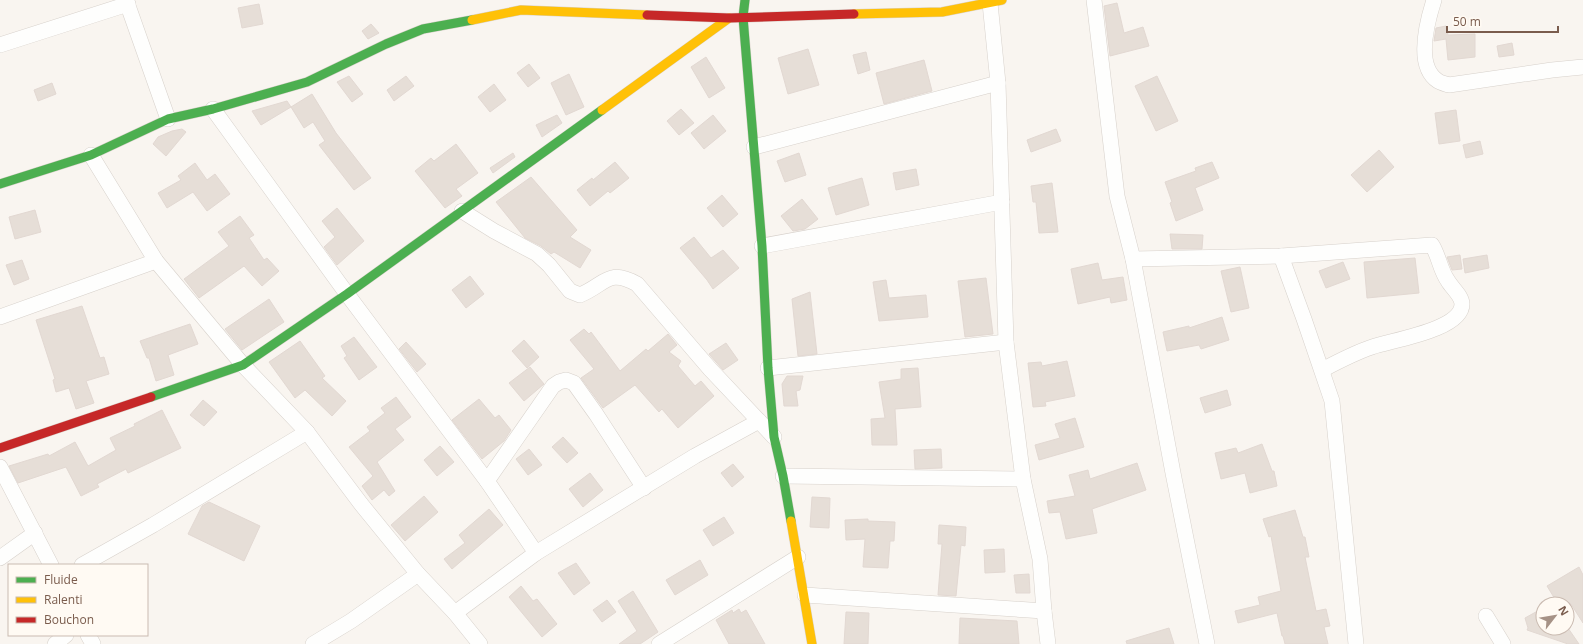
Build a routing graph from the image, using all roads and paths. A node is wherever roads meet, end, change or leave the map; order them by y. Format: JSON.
{"nodes":[{"id":1,"x":745,"y":0,"type":"edge"},
{"id":2,"x":1094,"y":0,"type":"edge"},
{"id":3,"x":1434,"y":0,"type":"edge"},
{"id":4,"x":127,"y":2,"type":"edge"},
{"id":5,"x":996,"y":2,"type":"edge"},
{"id":6,"x":521,"y":5,"type":"edge"},
{"id":7,"x":945,"y":6,"type":"edge"},
{"id":8,"x":743,"y":17,"type":"junction"},
{"id":9,"x":729,"y":18,"type":"junction"},
{"id":10,"x":0,"y":44,"type":"edge"},
{"id":11,"x":1583,"y":67,"type":"edge"},
{"id":12,"x":998,"y":83,"type":"junction"},
{"id":13,"x":213,"y":109,"type":"junction"},
{"id":14,"x":168,"y":119,"type":"junction"},
{"id":15,"x":754,"y":147,"type":"junction"},
{"id":16,"x":91,"y":155,"type":"junction"},
{"id":17,"x":0,"y":184,"type":"edge"},
{"id":18,"x":1002,"y":202,"type":"junction"},
{"id":19,"x":462,"y":211,"type":"junction"},
{"id":20,"x":762,"y":246,"type":"junction"},
{"id":21,"x":1281,"y":256,"type":"junction"},
{"id":22,"x":1133,"y":258,"type":"junction"},
{"id":23,"x":156,"y":261,"type":"junction"},
{"id":24,"x":347,"y":294,"type":"junction"},
{"id":25,"x":0,"y":317,"type":"edge"},
{"id":26,"x":1006,"y":342,"type":"junction"},
{"id":27,"x":243,"y":365,"type":"junction"},
{"id":28,"x":768,"y":368,"type":"junction"},
{"id":29,"x":1322,"y":370,"type":"junction"},
{"id":30,"x":759,"y":421,"type":"junction"},
{"id":31,"x":306,"y":432,"type":"junction"},
{"id":32,"x":774,"y":437,"type":"junction"},
{"id":33,"x":0,"y":448,"type":"edge"},
{"id":34,"x":0,"y":467,"type":"edge"},
{"id":35,"x":783,"y":476,"type":"junction"},
{"id":36,"x":1023,"y":479,"type":"junction"},
{"id":37,"x":487,"y":481,"type":"junction"},
{"id":38,"x":644,"y":488,"type":"junction"},
{"id":39,"x":35,"y":533,"type":"junction"},
{"id":40,"x":536,"y":552,"type":"junction"},
{"id":41,"x":798,"y":557,"type":"junction"},
{"id":42,"x":0,"y":558,"type":"edge"},
{"id":43,"x":51,"y":564,"type":"edge"},
{"id":44,"x":84,"y":564,"type":"edge"},
{"id":45,"x":418,"y":574,"type":"junction"},
{"id":46,"x":805,"y":595,"type":"junction"},
{"id":47,"x":1044,"y":611,"type":"junction"},
{"id":48,"x":455,"y":613,"type":"junction"},
{"id":49,"x":1486,"y":616,"type":"dead end"},
{"id":50,"x":65,"y":636,"type":"edge"},
{"id":51,"x":55,"y":644,"type":"edge"},
{"id":52,"x":314,"y":644,"type":"edge"},
{"id":53,"x":480,"y":644,"type":"edge"},
{"id":54,"x":659,"y":644,"type":"edge"},
{"id":55,"x":812,"y":644,"type":"edge"},
{"id":56,"x":1048,"y":644,"type":"edge"},
{"id":57,"x":1207,"y":644,"type":"edge"},
{"id":58,"x":1356,"y":644,"type":"edge"},
{"id":59,"x":1503,"y":644,"type":"edge"}],
"edges":[{"from":1,"to":8,"type":"street"},
{"from":2,"to":22,"type":"street"},
{"from":3,"to":11,"type":"street"},
{"from":4,"to":10,"type":"street"},
{"from":4,"to":14,"type":"street"},
{"from":5,"to":7,"type":"street"},
{"from":5,"to":12,"type":"street"},
{"from":6,"to":9,"type":"street"},
{"from":6,"to":13,"type":"street"},
{"from":7,"to":8,"type":"street"},
{"from":8,"to":9,"type":"street"},
{"from":8,"to":15,"type":"street"},
{"from":9,"to":19,"type":"street"},
{"from":12,"to":15,"type":"street"},
{"from":12,"to":18,"type":"street"},
{"from":13,"to":14,"type":"street"},
{"from":13,"to":24,"type":"street"},
{"from":14,"to":16,"type":"street"},
{"from":15,"to":20,"type":"street"},
{"from":16,"to":17,"type":"street"},
{"from":16,"to":23,"type":"street"},
{"from":18,"to":20,"type":"street"},
{"from":18,"to":26,"type":"street"},
{"from":19,"to":24,"type":"street"},
{"from":19,"to":30,"type":"street"},
{"from":20,"to":28,"type":"street"},
{"from":21,"to":22,"type":"street"},
{"from":21,"to":29,"type":"street"},
{"from":21,"to":29,"type":"street"},
{"from":22,"to":57,"type":"street"},
{"from":23,"to":25,"type":"street"},
{"from":23,"to":27,"type":"street"},
{"from":24,"to":27,"type":"street"},
{"from":24,"to":37,"type":"street"},
{"from":26,"to":28,"type":"street"},
{"from":26,"to":36,"type":"street"},
{"from":27,"to":31,"type":"street"},
{"from":27,"to":33,"type":"street"},
{"from":28,"to":32,"type":"street"},
{"from":29,"to":58,"type":"street"},
{"from":30,"to":32,"type":"street"},
{"from":30,"to":38,"type":"street"},
{"from":31,"to":44,"type":"street"},
{"from":31,"to":45,"type":"street"},
{"from":32,"to":35,"type":"street"},
{"from":34,"to":39,"type":"street"},
{"from":35,"to":36,"type":"street"},
{"from":35,"to":41,"type":"street"},
{"from":36,"to":47,"type":"street"},
{"from":37,"to":38,"type":"street"},
{"from":37,"to":40,"type":"street"},
{"from":38,"to":40,"type":"street"},
{"from":39,"to":42,"type":"street"},
{"from":39,"to":43,"type":"street"},
{"from":40,"to":48,"type":"street"},
{"from":41,"to":46,"type":"street"},
{"from":41,"to":54,"type":"street"},
{"from":45,"to":48,"type":"street"},
{"from":45,"to":52,"type":"street"},
{"from":46,"to":47,"type":"street"},
{"from":46,"to":55,"type":"street"},
{"from":47,"to":56,"type":"street"},
{"from":48,"to":53,"type":"street"},
{"from":49,"to":59,"type":"street"},
{"from":50,"to":51,"type":"street"}]}
